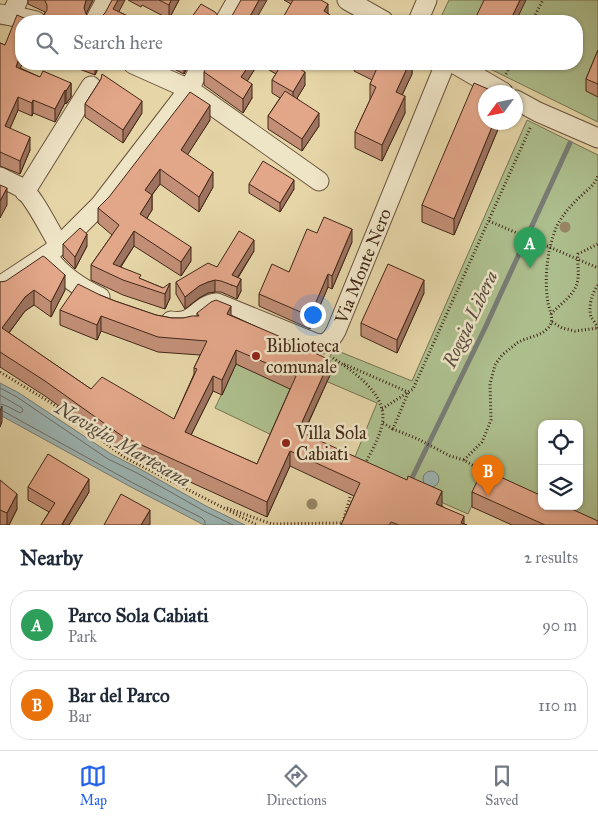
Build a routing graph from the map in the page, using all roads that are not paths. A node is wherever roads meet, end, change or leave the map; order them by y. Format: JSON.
{"nodes":[{"id":1,"x":106,"y":0,"type":"edge"},
{"id":2,"x":237,"y":0,"type":"edge"},
{"id":3,"x":347,"y":0,"type":"edge"},
{"id":4,"x":427,"y":0,"type":"edge"},
{"id":5,"x":10,"y":10,"type":"edge"},
{"id":6,"x":22,"y":15,"type":"edge"},
{"id":7,"x":97,"y":15,"type":"edge"},
{"id":8,"x":228,"y":15,"type":"edge"},
{"id":9,"x":373,"y":15,"type":"edge"},
{"id":10,"x":421,"y":15,"type":"edge"},
{"id":11,"x":146,"y":70,"type":"edge"},
{"id":12,"x":199,"y":70,"type":"edge"},
{"id":13,"x":443,"y":70,"type":"edge"},
{"id":14,"x":465,"y":70,"type":"edge"},
{"id":15,"x":491,"y":85,"type":"edge"},
{"id":16,"x":91,"y":86,"type":"dead end"},
{"id":17,"x":189,"y":89,"type":"junction"},
{"id":18,"x":523,"y":104,"type":"edge"},
{"id":19,"x":598,"y":138,"type":"edge"},
{"id":20,"x":0,"y":177,"type":"edge"},
{"id":21,"x":319,"y":181,"type":"dead end"},
{"id":22,"x":22,"y":189,"type":"junction"},
{"id":23,"x":53,"y":250,"type":"junction"},
{"id":24,"x":0,"y":286,"type":"edge"},
{"id":25,"x":115,"y":304,"type":"edge"},
{"id":26,"x":151,"y":316,"type":"edge"}],
"edges":[{"from":1,"to":7,"type":"street"},
{"from":2,"to":8,"type":"street"},
{"from":3,"to":9,"type":"street"},
{"from":4,"to":10,"type":"street"},
{"from":5,"to":6,"type":"street"},
{"from":11,"to":17,"type":"street"},
{"from":12,"to":17,"type":"street"},
{"from":13,"to":26,"type":"street","name":"Via Monte Nero"},
{"from":14,"to":15,"type":"street"},
{"from":16,"to":22,"type":"street"},
{"from":17,"to":21,"type":"street"},
{"from":17,"to":23,"type":"street"},
{"from":18,"to":19,"type":"street"},
{"from":20,"to":22,"type":"street"},
{"from":22,"to":23,"type":"street"},
{"from":23,"to":24,"type":"street"},
{"from":23,"to":25,"type":"street"}]}
